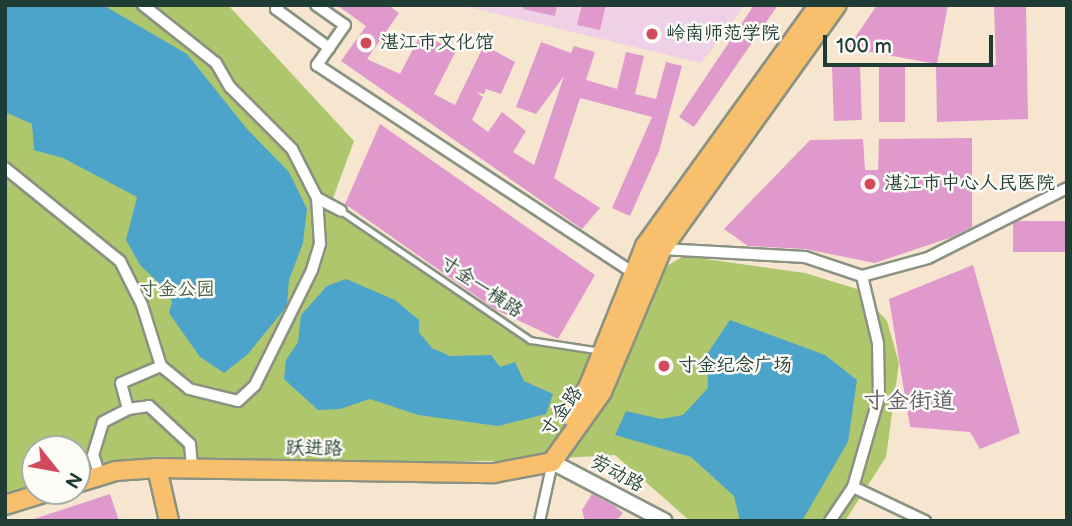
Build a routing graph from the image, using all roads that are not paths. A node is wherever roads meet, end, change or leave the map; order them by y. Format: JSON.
{"nodes":[{"id":1,"x":143,"y":5,"type":"edge"},
{"id":2,"x":279,"y":5,"type":"edge"},
{"id":3,"x":316,"y":5,"type":"edge"},
{"id":4,"x":819,"y":5,"type":"edge"},
{"id":5,"x":837,"y":5,"type":"edge"},
{"id":6,"x":329,"y":48,"type":"junction"},
{"id":7,"x":5,"y":168,"type":"edge"},
{"id":8,"x":1067,"y":188,"type":"edge"},
{"id":9,"x":317,"y":198,"type":"junction"},
{"id":10,"x":341,"y":211,"type":"joint"},
{"id":11,"x":662,"y":249,"type":"junction"},
{"id":12,"x":634,"y":273,"type":"junction"},
{"id":13,"x":862,"y":276,"type":"junction"},
{"id":14,"x":610,"y":354,"type":"junction"},
{"id":15,"x":162,"y":366,"type":"junction"},
{"id":16,"x":128,"y":409,"type":"junction"},
{"id":17,"x":552,"y":462,"type":"junction"},
{"id":18,"x":158,"y":468,"type":"junction"},
{"id":19,"x":192,"y":468,"type":"junction"},
{"id":20,"x":100,"y":476,"type":"junction"},
{"id":21,"x":91,"y":479,"type":"edge"},
{"id":22,"x":853,"y":487,"type":"junction"},
{"id":23,"x":169,"y":521,"type":"edge"},
{"id":24,"x":538,"y":521,"type":"edge"},
{"id":25,"x":665,"y":521,"type":"edge"},
{"id":26,"x":830,"y":521,"type":"edge"},
{"id":27,"x":925,"y":521,"type":"edge"}],
"edges":[{"from":1,"to":9,"type":"street"},
{"from":2,"to":6,"type":"street"},
{"from":3,"to":6,"type":"street"},
{"from":4,"to":12,"type":"main road","name":"寸金路"},
{"from":5,"to":11,"type":"main road","name":"寸金路"},
{"from":6,"to":12,"type":"street"},
{"from":7,"to":15,"type":"street"},
{"from":8,"to":13,"type":"street"},
{"from":9,"to":10,"type":"street"},
{"from":9,"to":15,"type":"street"},
{"from":10,"to":14,"type":"lane","name":"寸金一横路"},
{"from":11,"to":13,"type":"street"},
{"from":11,"to":14,"type":"main road","name":"寸金路"},
{"from":12,"to":14,"type":"main road","name":"寸金路"},
{"from":13,"to":22,"type":"street"},
{"from":14,"to":17,"type":"main road","name":"寸金路"},
{"from":15,"to":16,"type":"street"},
{"from":16,"to":19,"type":"street"},
{"from":16,"to":20,"type":"street"},
{"from":17,"to":19,"type":"main road","name":"跃进路"},
{"from":17,"to":24,"type":"street"},
{"from":17,"to":25,"type":"street","name":"劳动路"},
{"from":18,"to":19,"type":"main road","name":"跃进路"},
{"from":18,"to":20,"type":"main road","name":"跃进路"},
{"from":18,"to":23,"type":"main road"},
{"from":20,"to":21,"type":"main road","name":"跃进路"},
{"from":22,"to":26,"type":"street"},
{"from":22,"to":27,"type":"street"}]}
